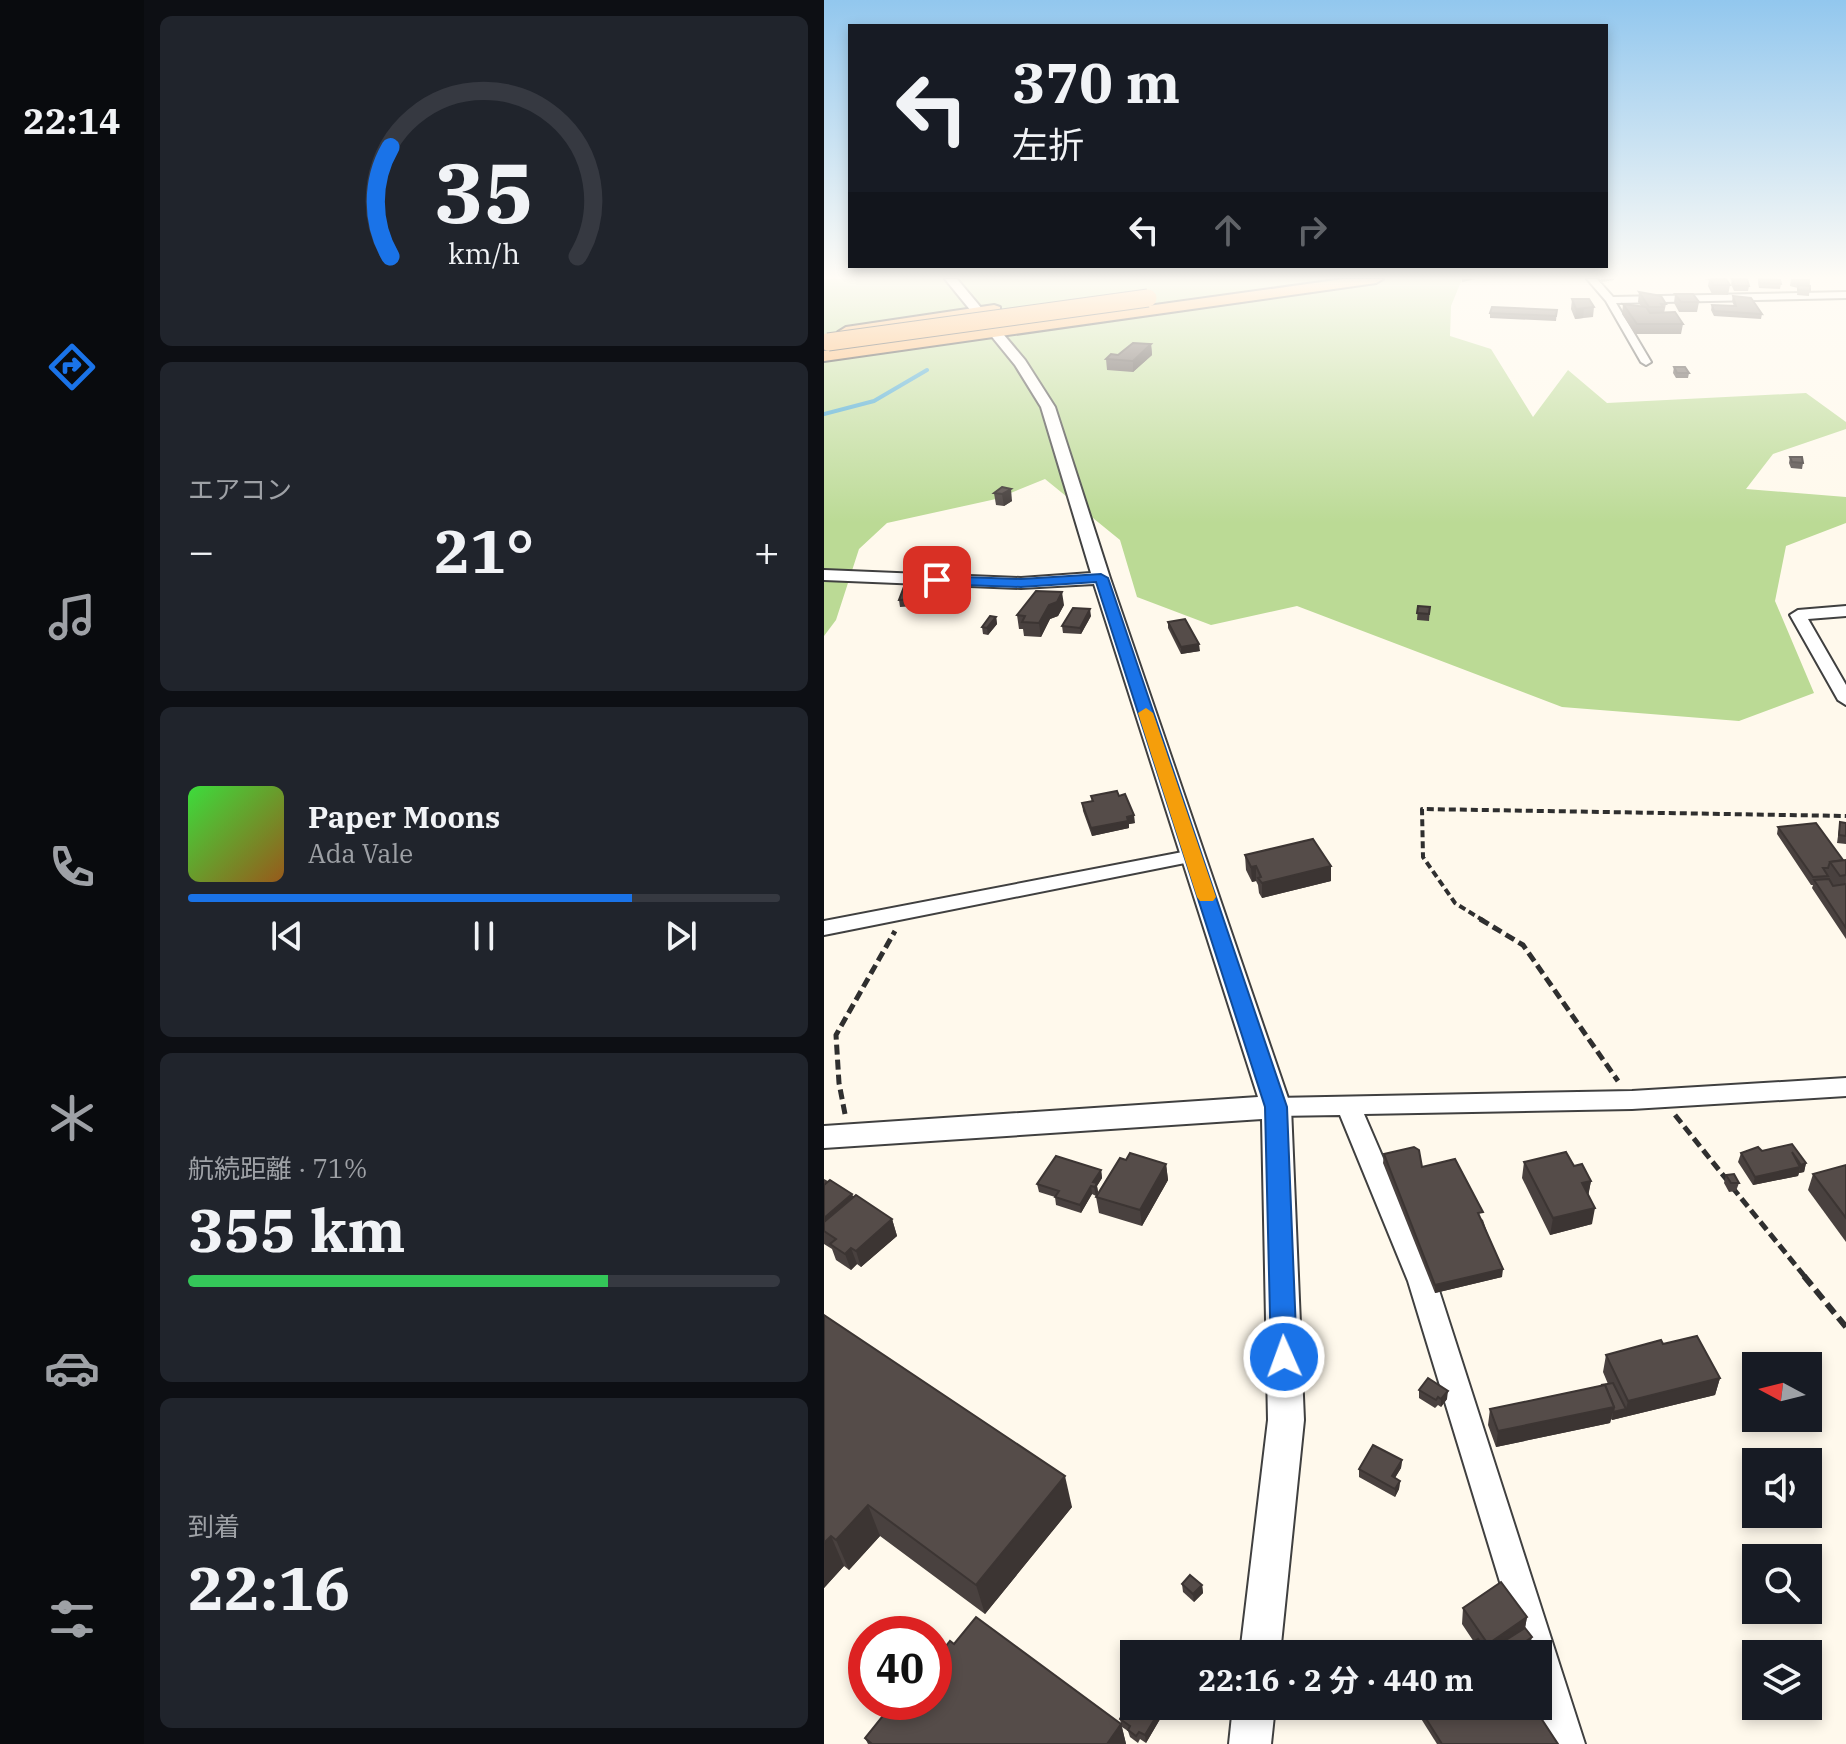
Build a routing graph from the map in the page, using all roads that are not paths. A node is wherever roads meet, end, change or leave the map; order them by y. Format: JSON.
{"nodes":[{"id":1,"x":1015,"y":360,"type":"edge"},
{"id":2,"x":1003,"y":367,"type":"dead end"},
{"id":3,"x":1061,"y":447,"type":"junction"},
{"id":4,"x":824,"y":575,"type":"edge"},
{"id":5,"x":1101,"y":578,"type":"junction"},
{"id":6,"x":1846,"y":611,"type":"edge"},
{"id":7,"x":1846,"y":700,"type":"edge"},
{"id":8,"x":1193,"y":856,"type":"junction"},
{"id":9,"x":824,"y":928,"type":"edge"},
{"id":10,"x":1846,"y":1087,"type":"edge"},
{"id":11,"x":1276,"y":1107,"type":"junction"},
{"id":12,"x":1349,"y":1107,"type":"junction"},
{"id":13,"x":837,"y":1136,"type":"edge"},
{"id":14,"x":1262,"y":1640,"type":"edge"},
{"id":15,"x":1253,"y":1720,"type":"edge"},
{"id":16,"x":1250,"y":1744,"type":"edge"},
{"id":17,"x":1567,"y":1744,"type":"edge"}],
"edges":[{"from":1,"to":3,"type":"street"},
{"from":2,"to":3,"type":"street"},
{"from":3,"to":5,"type":"street"},
{"from":4,"to":5,"type":"street"},
{"from":5,"to":8,"type":"street"},
{"from":6,"to":7,"type":"street"},
{"from":8,"to":9,"type":"street"},
{"from":8,"to":11,"type":"street"},
{"from":10,"to":12,"type":"street"},
{"from":11,"to":12,"type":"street"},
{"from":11,"to":13,"type":"street"},
{"from":11,"to":14,"type":"street"},
{"from":12,"to":17,"type":"street"},
{"from":15,"to":16,"type":"street"}]}
